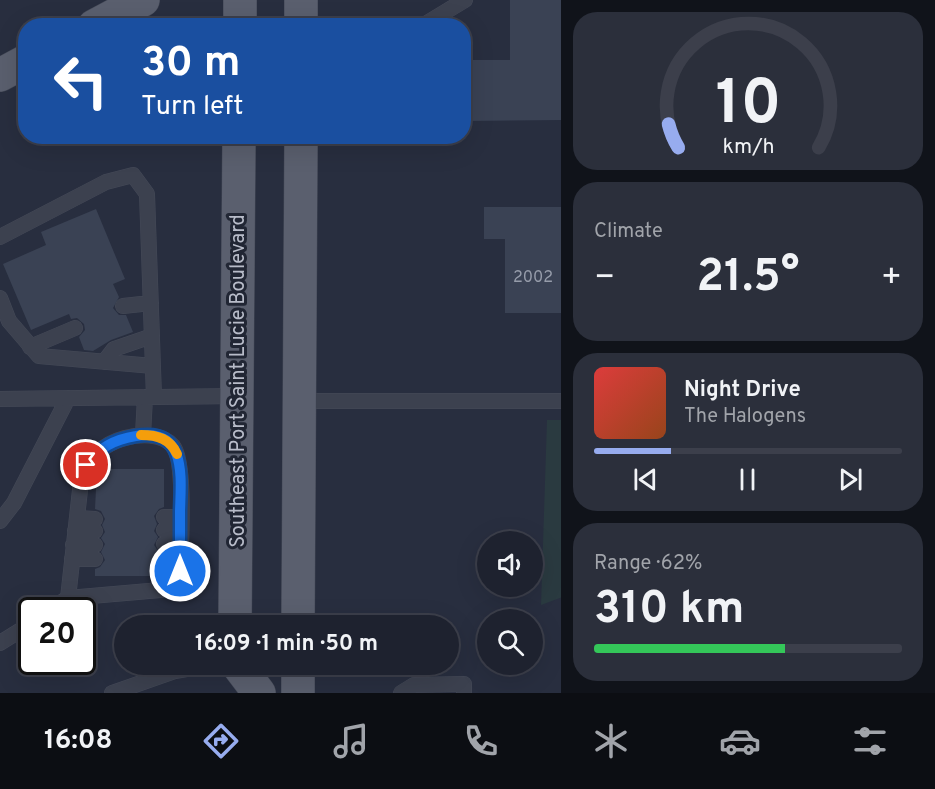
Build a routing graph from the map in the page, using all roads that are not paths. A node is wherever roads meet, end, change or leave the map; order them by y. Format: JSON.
{"nodes":[{"id":1,"x":143,"y":0,"type":"edge"},
{"id":2,"x":240,"y":0,"type":"edge"},
{"id":3,"x":301,"y":0,"type":"edge"},
{"id":4,"x":465,"y":0,"type":"edge"},
{"id":5,"x":109,"y":18,"type":"edge"},
{"id":6,"x":240,"y":18,"type":"edge"},
{"id":7,"x":301,"y":18,"type":"edge"},
{"id":8,"x":435,"y":18,"type":"edge"},
{"id":9,"x":18,"y":65,"type":"edge"},
{"id":10,"x":0,"y":75,"type":"edge"},
{"id":11,"x":239,"y":144,"type":"edge"},
{"id":12,"x":301,"y":144,"type":"edge"},
{"id":13,"x":0,"y":237,"type":"edge"},
{"id":14,"x":0,"y":298,"type":"edge"},
{"id":15,"x":151,"y":303,"type":"junction"},
{"id":16,"x":123,"y":306,"type":"dead end"},
{"id":17,"x":75,"y":328,"type":"dead end"},
{"id":18,"x":152,"y":336,"type":"junction"},
{"id":19,"x":30,"y":347,"type":"junction"},
{"id":20,"x":104,"y":362,"type":"junction"},
{"id":21,"x":153,"y":366,"type":"junction"},
{"id":22,"x":237,"y":396,"type":"junction"},
{"id":23,"x":150,"y":397,"type":"junction"},
{"id":24,"x":68,"y":398,"type":"junction"},
{"id":25,"x":0,"y":399,"type":"edge"},
{"id":26,"x":299,"y":401,"type":"junction"},
{"id":27,"x":561,"y":401,"type":"edge"},
{"id":28,"x":143,"y":435,"type":"junction"},
{"id":29,"x":0,"y":521,"type":"edge"},
{"id":30,"x":74,"y":538,"type":"junction"},
{"id":31,"x":180,"y":538,"type":"junction"},
{"id":32,"x":68,"y":597,"type":"edge"},
{"id":33,"x":80,"y":597,"type":"edge"},
{"id":34,"x":235,"y":615,"type":"edge"},
{"id":35,"x":298,"y":615,"type":"edge"},
{"id":36,"x":18,"y":631,"type":"edge"},
{"id":37,"x":0,"y":643,"type":"edge"},
{"id":38,"x":164,"y":675,"type":"edge"},
{"id":39,"x":235,"y":675,"type":"edge"},
{"id":40,"x":244,"y":675,"type":"edge"},
{"id":41,"x":298,"y":675,"type":"edge"},
{"id":42,"x":112,"y":693,"type":"edge"},
{"id":43,"x":234,"y":693,"type":"edge"},
{"id":44,"x":259,"y":693,"type":"edge"},
{"id":45,"x":298,"y":693,"type":"edge"},
{"id":46,"x":401,"y":693,"type":"edge"},
{"id":47,"x":465,"y":693,"type":"edge"}],
"edges":[{"from":1,"to":5,"type":"main road"},
{"from":2,"to":6,"type":"main road"},
{"from":3,"to":7,"type":"main road"},
{"from":4,"to":8,"type":"lane"},
{"from":9,"to":10,"type":"main road"},
{"from":11,"to":22,"type":"main road","name":"Southeast Port Saint Lucie Boulevard"},
{"from":12,"to":26,"type":"main road"},
{"from":13,"to":15,"type":"lane"},
{"from":14,"to":19,"type":"lane"},
{"from":15,"to":16,"type":"lane"},
{"from":15,"to":18,"type":"lane"},
{"from":17,"to":19,"type":"lane"},
{"from":18,"to":20,"type":"lane"},
{"from":18,"to":21,"type":"lane"},
{"from":19,"to":20,"type":"lane"},
{"from":20,"to":21,"type":"lane"},
{"from":21,"to":23,"type":"lane"},
{"from":22,"to":23,"type":"lane"},
{"from":22,"to":34,"type":"main road","name":"Southeast Port Saint Lucie Boulevard"},
{"from":23,"to":24,"type":"lane"},
{"from":23,"to":28,"type":"lane"},
{"from":24,"to":25,"type":"lane"},
{"from":24,"to":29,"type":"lane"},
{"from":26,"to":27,"type":"lane"},
{"from":26,"to":35,"type":"main road"},
{"from":28,"to":30,"type":"lane"},
{"from":28,"to":31,"type":"lane"},
{"from":30,"to":30,"type":"lane"},
{"from":30,"to":32,"type":"lane"},
{"from":31,"to":31,"type":"lane"},
{"from":31,"to":33,"type":"lane"},
{"from":36,"to":37,"type":"lane"},
{"from":38,"to":42,"type":"lane"},
{"from":39,"to":43,"type":"main road"},
{"from":40,"to":44,"type":"main road"},
{"from":41,"to":45,"type":"main road"},
{"from":46,"to":47,"type":"lane"}]}
